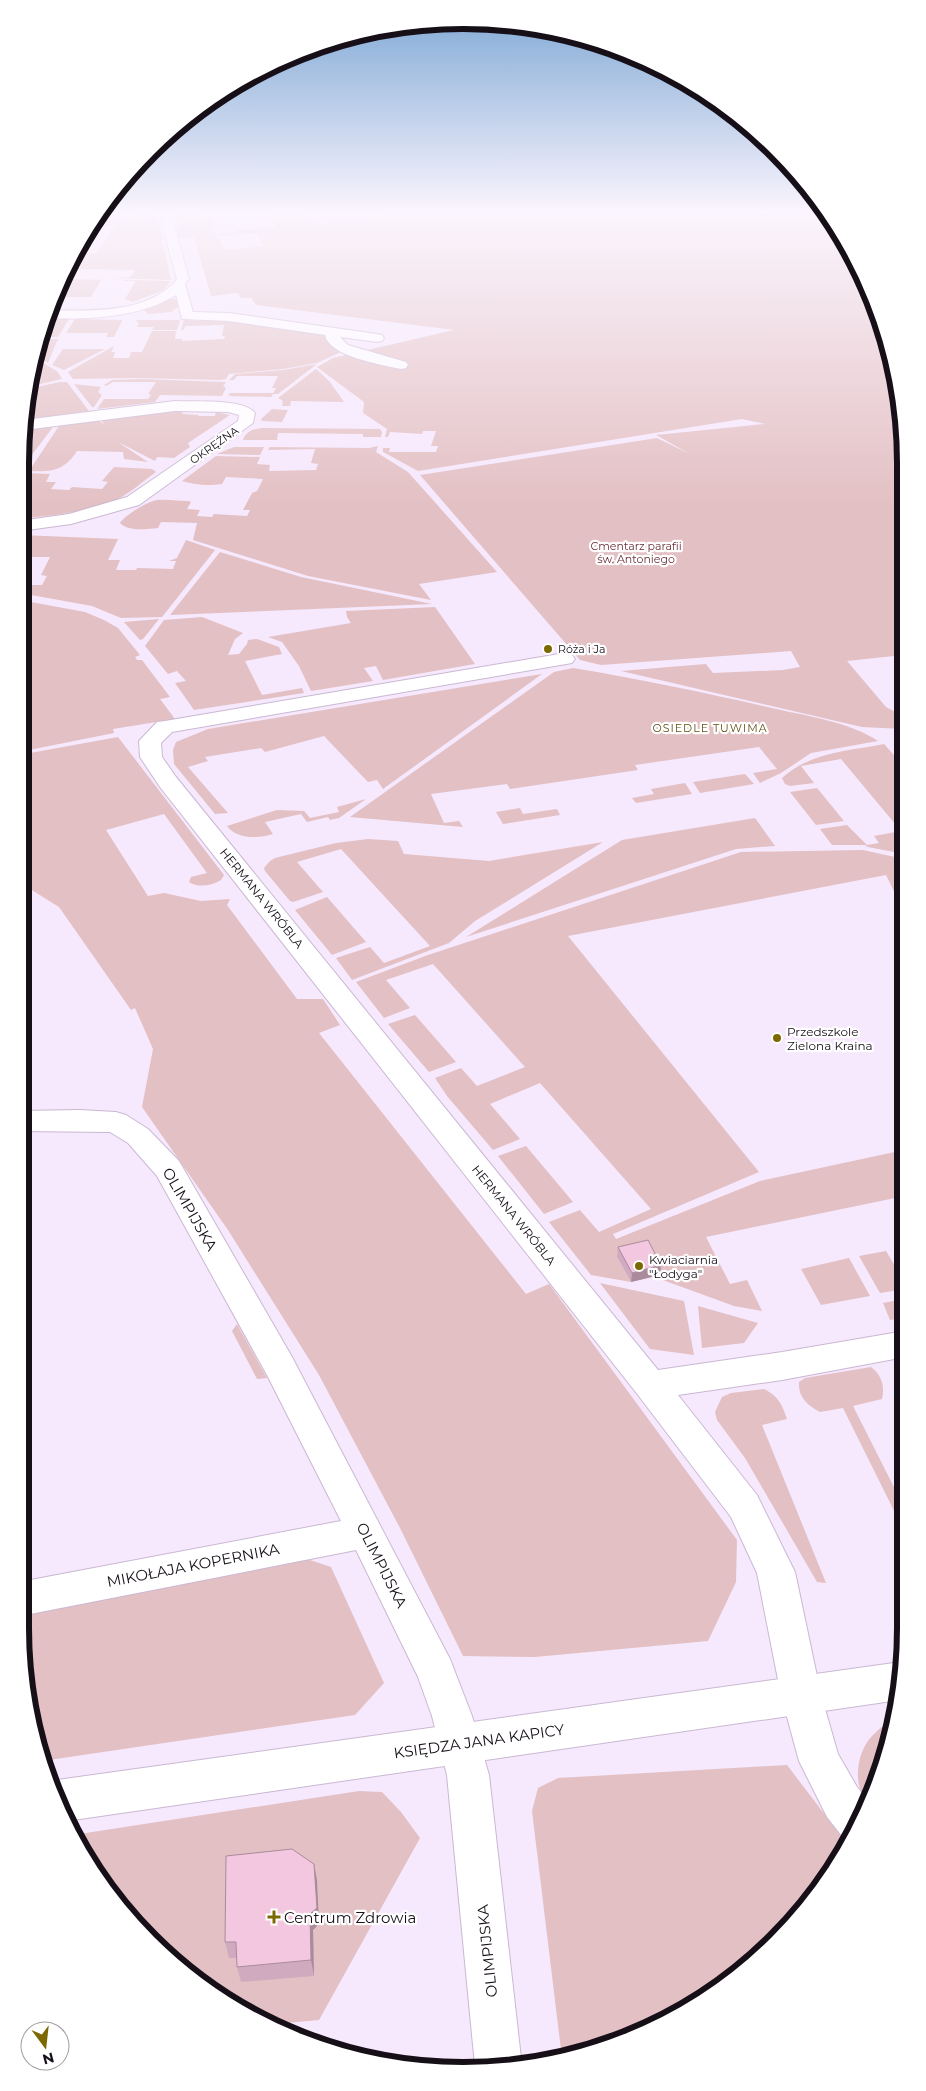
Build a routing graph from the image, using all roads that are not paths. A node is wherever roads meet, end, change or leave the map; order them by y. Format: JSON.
{"nodes":[{"id":1,"x":105,"y":311,"type":"edge"},
{"id":2,"x":186,"y":311,"type":"edge"},
{"id":3,"x":55,"y":314,"type":"edge"},
{"id":4,"x":82,"y":314,"type":"junction"},
{"id":5,"x":151,"y":316,"type":"dead end"},
{"id":6,"x":169,"y":316,"type":"dead end"},
{"id":7,"x":187,"y":316,"type":"junction"},
{"id":8,"x":324,"y":330,"type":"junction"},
{"id":9,"x":377,"y":338,"type":"dead end"},
{"id":10,"x":402,"y":365,"type":"dead end"},
{"id":11,"x":31,"y":424,"type":"edge"},
{"id":12,"x":29,"y":525,"type":"edge"},
{"id":13,"x":565,"y":659,"type":"dead end"},
{"id":14,"x":29,"y":1121,"type":"edge"},
{"id":15,"x":897,"y":1345,"type":"edge"},
{"id":16,"x":650,"y":1385,"type":"junction"},
{"id":17,"x":366,"y":1532,"type":"junction"},
{"id":18,"x":29,"y":1597,"type":"edge"},
{"id":19,"x":894,"y":1682,"type":"edge"},
{"id":20,"x":801,"y":1695,"type":"junction"},
{"id":21,"x":460,"y":1743,"type":"junction"},
{"id":22,"x":65,"y":1800,"type":"edge"},
{"id":23,"x":853,"y":1817,"type":"edge"},
{"id":24,"x":498,"y":2060,"type":"edge"}],
"edges":[{"from":1,"to":4,"type":"street"},
{"from":2,"to":7,"type":"street"},
{"from":3,"to":4,"type":"street"},
{"from":4,"to":5,"type":"street"},
{"from":6,"to":7,"type":"street"},
{"from":7,"to":8,"type":"street"},
{"from":8,"to":9,"type":"street"},
{"from":8,"to":10,"type":"street"},
{"from":11,"to":12,"type":"street","name":"OKRĘŻNA"},
{"from":13,"to":16,"type":"street","name":"HERMANA WRÓBLA"},
{"from":14,"to":17,"type":"street","name":"OLIMPIJSKA"},
{"from":15,"to":16,"type":"street"},
{"from":16,"to":20,"type":"street","name":"HERMANA WRÓBLA"},
{"from":17,"to":18,"type":"street","name":"MIKOŁAJA KOPERNIKA"},
{"from":17,"to":21,"type":"street","name":"OLIMPIJSKA"},
{"from":19,"to":20,"type":"street","name":"KSIĘDZA JANA KAPICY"},
{"from":20,"to":21,"type":"street","name":"KSIĘDZA JANA KAPICY"},
{"from":20,"to":23,"type":"street","name":"HERMANA WRÓBLA"},
{"from":21,"to":22,"type":"street","name":"KSIĘDZA JANA KAPICY"},
{"from":21,"to":24,"type":"street","name":"OLIMPIJSKA"}]}
